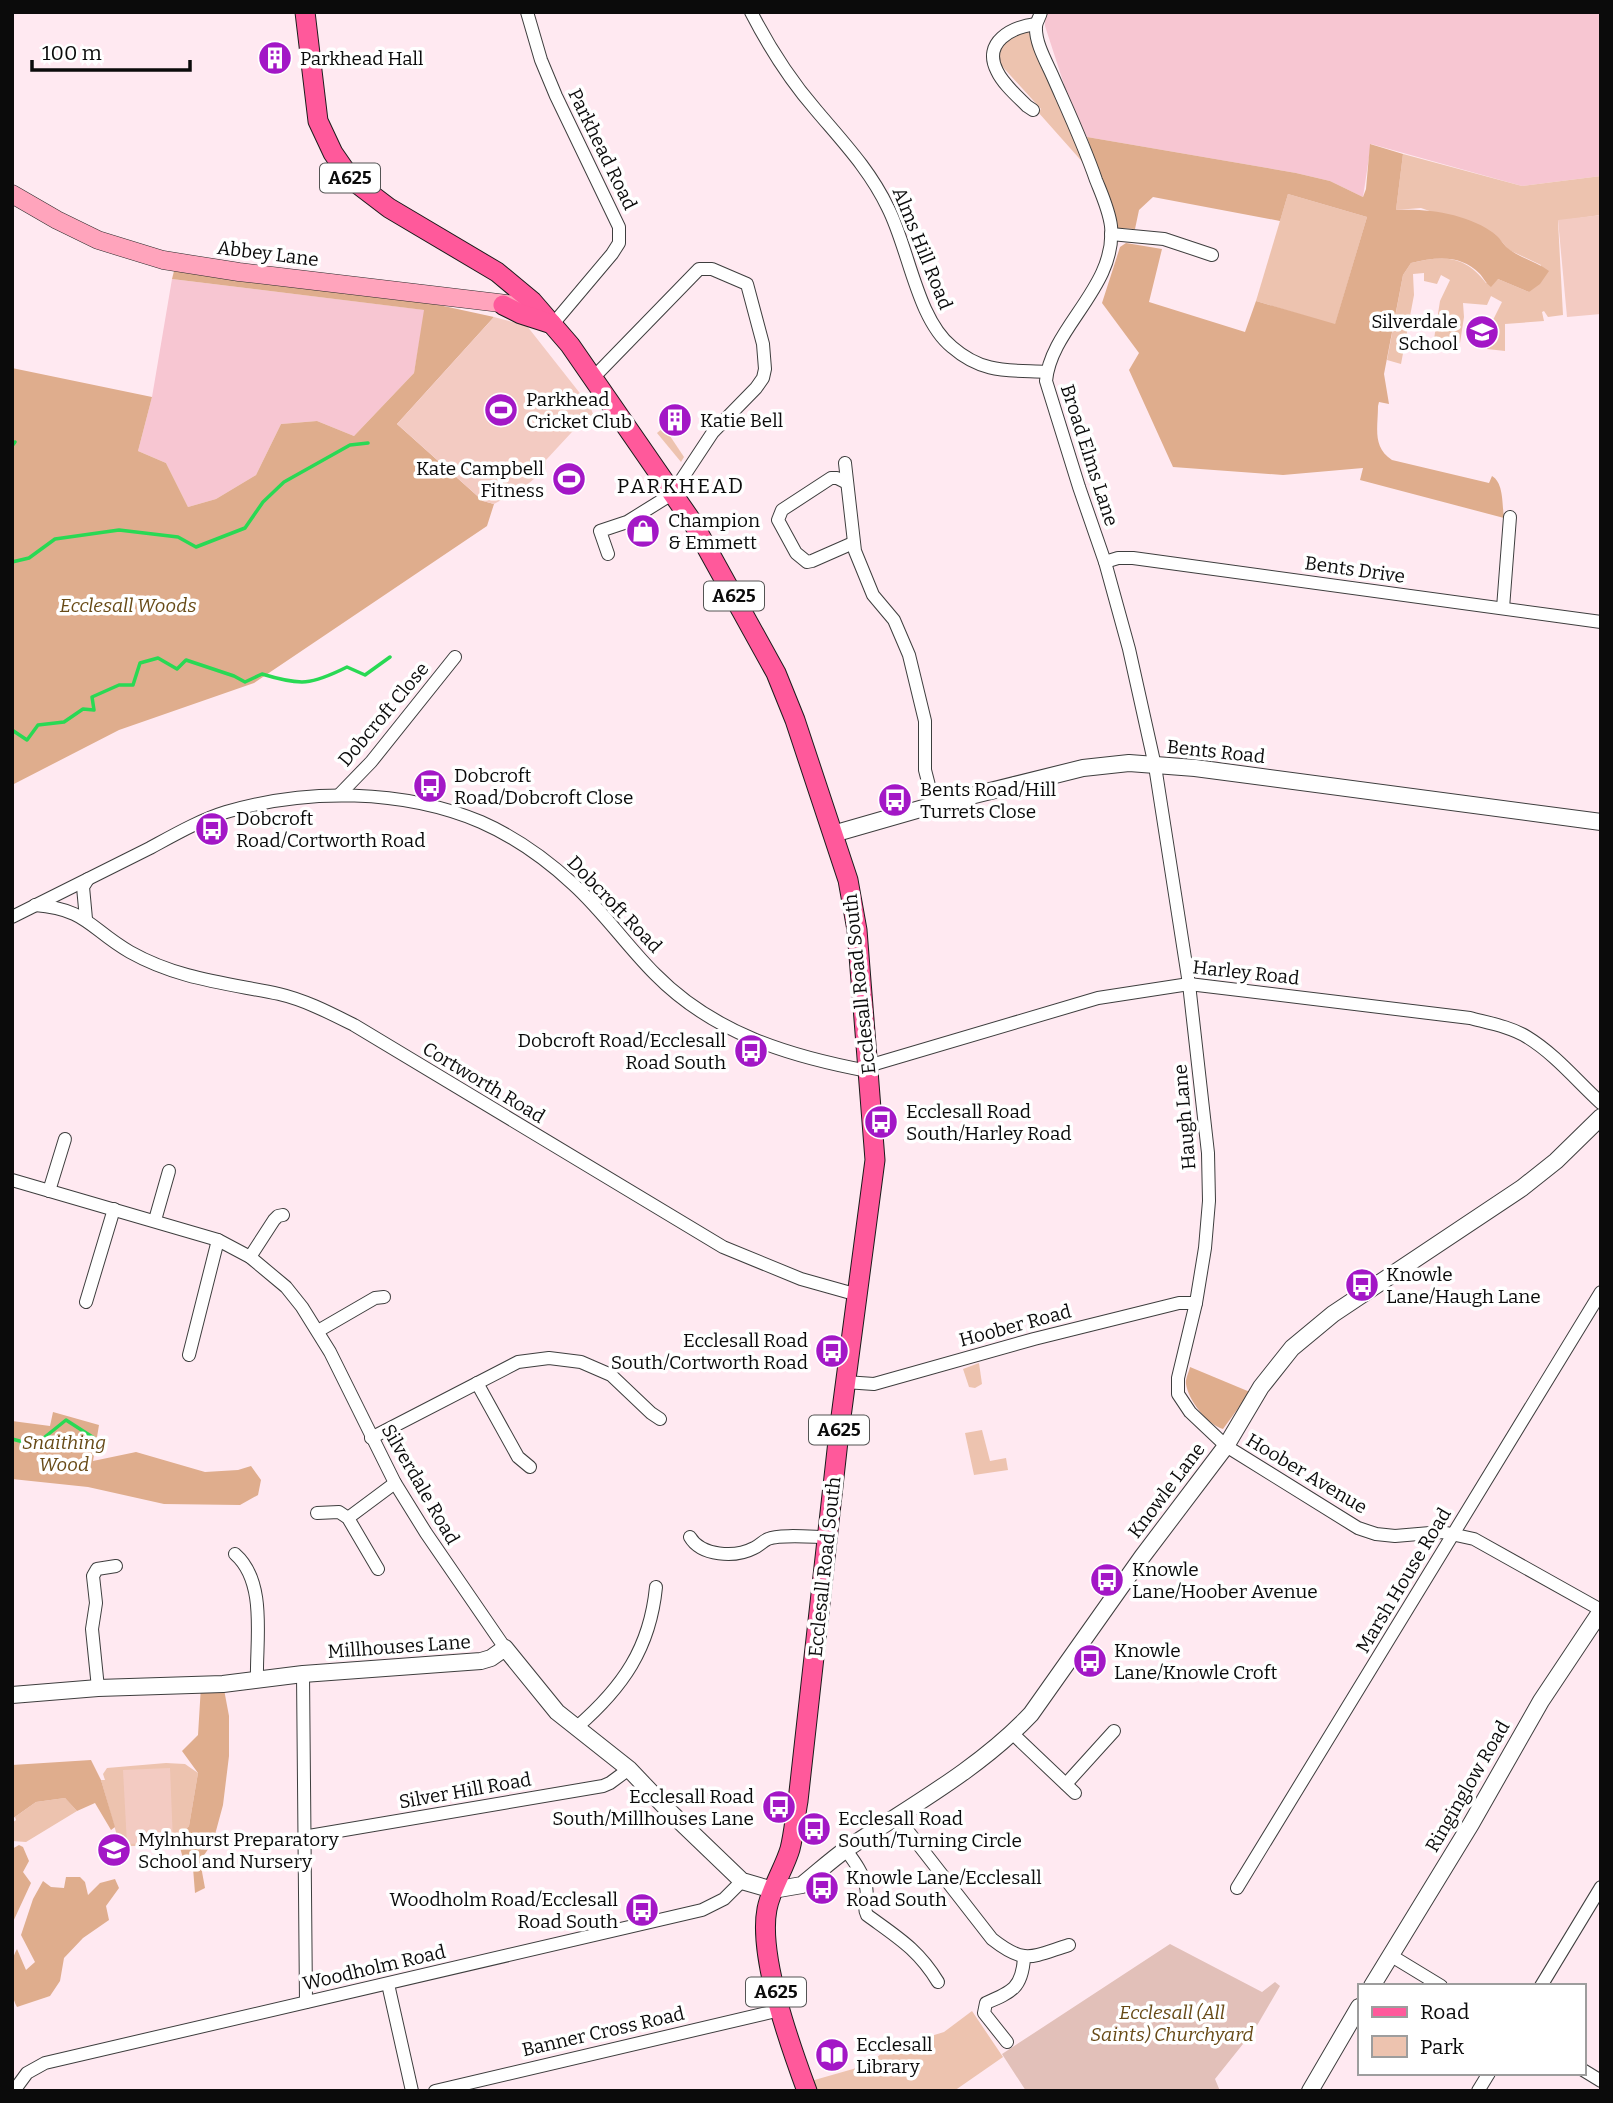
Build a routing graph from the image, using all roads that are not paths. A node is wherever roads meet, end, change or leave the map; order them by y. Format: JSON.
{"nodes":[{"id":1,"x":304,"y":12,"type":"edge"},
{"id":2,"x":527,"y":12,"type":"edge"},
{"id":3,"x":751,"y":12,"type":"edge"},
{"id":4,"x":1039,"y":18,"type":"edge"},
{"id":5,"x":1033,"y":110,"type":"dead end"},
{"id":6,"x":12,"y":194,"type":"edge"},
{"id":7,"x":1111,"y":234,"type":"junction"},
{"id":8,"x":1212,"y":255,"type":"dead end"},
{"id":9,"x":497,"y":272,"type":"junction"},
{"id":10,"x":532,"y":301,"type":"junction"},
{"id":11,"x":498,"y":304,"type":"junction"},
{"id":12,"x":553,"y":324,"type":"junction"},
{"id":13,"x":1047,"y":372,"type":"junction"},
{"id":14,"x":592,"y":379,"type":"junction"},
{"id":15,"x":845,"y":463,"type":"dead end"},
{"id":16,"x":845,"y":482,"type":"junction"},
{"id":17,"x":672,"y":494,"type":"junction"},
{"id":18,"x":1510,"y":517,"type":"dead end"},
{"id":19,"x":853,"y":543,"type":"junction"},
{"id":20,"x":608,"y":554,"type":"dead end"},
{"id":21,"x":1105,"y":562,"type":"junction"},
{"id":22,"x":1503,"y":608,"type":"junction"},
{"id":23,"x":1601,"y":622,"type":"edge"},
{"id":24,"x":456,"y":657,"type":"dead end"},
{"id":25,"x":1155,"y":766,"type":"junction"},
{"id":26,"x":339,"y":795,"type":"junction"},
{"id":27,"x":934,"y":805,"type":"junction"},
{"id":28,"x":1601,"y":822,"type":"edge"},
{"id":29,"x":833,"y":834,"type":"junction"},
{"id":30,"x":88,"y":878,"type":"junction"},
{"id":31,"x":35,"y":905,"type":"junction"},
{"id":32,"x":12,"y":917,"type":"edge"},
{"id":33,"x":86,"y":919,"type":"junction"},
{"id":34,"x":1189,"y":984,"type":"junction"},
{"id":35,"x":868,"y":1068,"type":"junction"},
{"id":36,"x":1601,"y":1103,"type":"edge"},
{"id":37,"x":1601,"y":1117,"type":"edge"},
{"id":38,"x":65,"y":1139,"type":"dead end"},
{"id":39,"x":169,"y":1171,"type":"dead end"},
{"id":40,"x":12,"y":1180,"type":"edge"},
{"id":41,"x":49,"y":1191,"type":"junction"},
{"id":42,"x":114,"y":1209,"type":"junction"},
{"id":43,"x":283,"y":1215,"type":"dead end"},
{"id":44,"x":155,"y":1220,"type":"junction"},
{"id":45,"x":218,"y":1240,"type":"junction"},
{"id":46,"x":250,"y":1257,"type":"junction"},
{"id":47,"x":1601,"y":1292,"type":"edge"},
{"id":48,"x":858,"y":1295,"type":"junction"},
{"id":49,"x":384,"y":1297,"type":"dead end"},
{"id":50,"x":86,"y":1302,"type":"dead end"},
{"id":51,"x":1196,"y":1303,"type":"junction"},
{"id":52,"x":318,"y":1331,"type":"junction"},
{"id":53,"x":189,"y":1355,"type":"dead end"},
{"id":54,"x":845,"y":1382,"type":"junction"},
{"id":55,"x":477,"y":1383,"type":"junction"},
{"id":56,"x":660,"y":1419,"type":"dead end"},
{"id":57,"x":371,"y":1438,"type":"junction"},
{"id":58,"x":1226,"y":1446,"type":"junction"},
{"id":59,"x":530,"y":1468,"type":"dead end"},
{"id":60,"x":395,"y":1483,"type":"junction"},
{"id":61,"x":317,"y":1513,"type":"dead end"},
{"id":62,"x":348,"y":1518,"type":"junction"},
{"id":63,"x":1454,"y":1533,"type":"junction"},
{"id":64,"x":690,"y":1537,"type":"dead end"},
{"id":65,"x":828,"y":1537,"type":"junction"},
{"id":66,"x":234,"y":1553,"type":"dead end"},
{"id":67,"x":116,"y":1566,"type":"dead end"},
{"id":68,"x":378,"y":1569,"type":"dead end"},
{"id":69,"x":656,"y":1587,"type":"dead end"},
{"id":70,"x":1601,"y":1610,"type":"edge"},
{"id":71,"x":505,"y":1648,"type":"junction"},
{"id":72,"x":303,"y":1674,"type":"junction"},
{"id":73,"x":257,"y":1678,"type":"junction"},
{"id":74,"x":98,"y":1688,"type":"junction"},
{"id":75,"x":12,"y":1695,"type":"edge"},
{"id":76,"x":578,"y":1727,"type":"junction"},
{"id":77,"x":1114,"y":1731,"type":"dead end"},
{"id":78,"x":1013,"y":1734,"type":"junction"},
{"id":79,"x":629,"y":1769,"type":"junction"},
{"id":80,"x":897,"y":1817,"type":"junction"},
{"id":81,"x":303,"y":1837,"type":"junction"},
{"id":82,"x":846,"y":1850,"type":"junction"},
{"id":83,"x":742,"y":1881,"type":"junction"},
{"id":84,"x":1601,"y":1887,"type":"edge"},
{"id":85,"x":1237,"y":1888,"type":"dead end"},
{"id":86,"x":773,"y":1890,"type":"junction"},
{"id":87,"x":1069,"y":1945,"type":"dead end"},
{"id":88,"x":1390,"y":1955,"type":"junction"},
{"id":89,"x":1024,"y":1958,"type":"junction"},
{"id":90,"x":938,"y":1982,"type":"dead end"},
{"id":91,"x":388,"y":1984,"type":"junction"},
{"id":92,"x":1373,"y":1984,"type":"edge"},
{"id":93,"x":1438,"y":1984,"type":"edge"},
{"id":94,"x":1542,"y":1984,"type":"edge"},
{"id":95,"x":306,"y":2002,"type":"junction"},
{"id":96,"x":1358,"y":2009,"type":"edge"},
{"id":97,"x":780,"y":2010,"type":"junction"},
{"id":98,"x":1007,"y":2042,"type":"dead end"},
{"id":99,"x":1585,"y":2071,"type":"edge"},
{"id":100,"x":1488,"y":2075,"type":"edge"},
{"id":101,"x":1601,"y":2081,"type":"edge"},
{"id":102,"x":16,"y":2088,"type":"edge"},
{"id":103,"x":412,"y":2091,"type":"edge"},
{"id":104,"x":435,"y":2091,"type":"edge"},
{"id":105,"x":807,"y":2091,"type":"edge"},
{"id":106,"x":1310,"y":2091,"type":"edge"},
{"id":107,"x":1479,"y":2091,"type":"edge"}],
"edges":[{"from":1,"to":9,"type":"main road","name":"Ecclesall Road South","number":"A625"},
{"from":2,"to":12,"type":"street","name":"Parkhead Road"},
{"from":3,"to":13,"type":"street","name":"Alms Hill Road"},
{"from":4,"to":5,"type":"street"},
{"from":4,"to":7,"type":"street","name":"Broad Elms Lane"},
{"from":6,"to":11,"type":"main road","name":"Abbey Lane"},
{"from":7,"to":8,"type":"street"},
{"from":7,"to":13,"type":"street","name":"Broad Elms Lane"},
{"from":9,"to":10,"type":"main road","name":"Ecclesall Road South","number":"A625"},
{"from":9,"to":11,"type":"main road"},
{"from":10,"to":11,"type":"main road","name":"Abbey Lane"},
{"from":10,"to":12,"type":"main road","name":"Ecclesall Road South","number":"A625"},
{"from":11,"to":12,"type":"main road"},
{"from":12,"to":14,"type":"main road","name":"Ecclesall Road South","number":"A625"},
{"from":13,"to":21,"type":"street","name":"Broad Elms Lane"},
{"from":14,"to":17,"type":"main road","name":"Ecclesall Road South","number":"A625"},
{"from":14,"to":17,"type":"street"},
{"from":15,"to":16,"type":"street"},
{"from":16,"to":19,"type":"street"},
{"from":16,"to":19,"type":"street"},
{"from":17,"to":20,"type":"street"},
{"from":17,"to":29,"type":"main road","name":"Ecclesall Road South","number":"A625"},
{"from":18,"to":22,"type":"street"},
{"from":19,"to":27,"type":"street"},
{"from":21,"to":22,"type":"street","name":"Bents Drive"},
{"from":21,"to":25,"type":"street","name":"Broad Elms Lane"},
{"from":22,"to":23,"type":"street","name":"Bents Drive"},
{"from":24,"to":26,"type":"street","name":"Dobcroft Close"},
{"from":25,"to":27,"type":"street","name":"Bents Road"},
{"from":25,"to":28,"type":"street","name":"Bents Road"},
{"from":25,"to":34,"type":"street","name":"Haugh Lane"},
{"from":26,"to":30,"type":"street","name":"Dobcroft Road"},
{"from":26,"to":35,"type":"street","name":"Dobcroft Road"},
{"from":27,"to":29,"type":"street","name":"Bents Road"},
{"from":29,"to":35,"type":"main road","name":"Ecclesall Road South","number":"A625"},
{"from":30,"to":31,"type":"street","name":"Dobcroft Road"},
{"from":30,"to":33,"type":"street"},
{"from":31,"to":32,"type":"street","name":"Dobcroft Road"},
{"from":31,"to":33,"type":"street","name":"Cortworth Road"},
{"from":33,"to":48,"type":"street","name":"Cortworth Road"},
{"from":34,"to":35,"type":"street","name":"Harley Road"},
{"from":34,"to":36,"type":"street","name":"Harley Road"},
{"from":34,"to":51,"type":"street","name":"Haugh Lane"},
{"from":35,"to":48,"type":"main road","name":"Ecclesall Road South","number":"A625"},
{"from":37,"to":58,"type":"street","name":"Knowle Lane"},
{"from":38,"to":41,"type":"street"},
{"from":39,"to":44,"type":"street"},
{"from":40,"to":41,"type":"street","name":"Silverdale Road"},
{"from":41,"to":42,"type":"street","name":"Silverdale Road"},
{"from":42,"to":44,"type":"street","name":"Silverdale Road"},
{"from":42,"to":50,"type":"street"},
{"from":43,"to":46,"type":"street"},
{"from":44,"to":45,"type":"street","name":"Silverdale Road"},
{"from":45,"to":46,"type":"street","name":"Silverdale Road"},
{"from":45,"to":53,"type":"street"},
{"from":46,"to":52,"type":"street","name":"Silverdale Road"},
{"from":47,"to":63,"type":"street","name":"Marsh House Road"},
{"from":48,"to":54,"type":"main road","name":"Ecclesall Road South","number":"A625"},
{"from":49,"to":52,"type":"street"},
{"from":51,"to":54,"type":"street","name":"Hoober Road"},
{"from":51,"to":58,"type":"street","name":"Haugh Lane"},
{"from":52,"to":57,"type":"street","name":"Silverdale Road"},
{"from":54,"to":65,"type":"main road","name":"Ecclesall Road South","number":"A625"},
{"from":55,"to":56,"type":"street"},
{"from":55,"to":57,"type":"street"},
{"from":55,"to":59,"type":"street"},
{"from":57,"to":60,"type":"street","name":"Silverdale Road"},
{"from":58,"to":63,"type":"street","name":"Hoober Avenue"},
{"from":58,"to":78,"type":"street","name":"Knowle Lane"},
{"from":60,"to":62,"type":"street"},
{"from":60,"to":71,"type":"street","name":"Silverdale Road"},
{"from":61,"to":62,"type":"street"},
{"from":62,"to":68,"type":"street"},
{"from":63,"to":70,"type":"street","name":"Hoober Avenue"},
{"from":63,"to":85,"type":"street","name":"Marsh House Road"},
{"from":64,"to":65,"type":"street"},
{"from":65,"to":86,"type":"main road","name":"Ecclesall Road South","number":"A625"},
{"from":66,"to":73,"type":"street"},
{"from":67,"to":74,"type":"street"},
{"from":69,"to":76,"type":"street"},
{"from":70,"to":88,"type":"street","name":"Ringinglow Road"},
{"from":71,"to":72,"type":"street","name":"Millhouses Lane"},
{"from":71,"to":76,"type":"street"},
{"from":72,"to":73,"type":"street","name":"Millhouses Lane"},
{"from":72,"to":81,"type":"street"},
{"from":73,"to":74,"type":"street","name":"Millhouses Lane"},
{"from":74,"to":75,"type":"street","name":"Millhouses Lane"},
{"from":76,"to":79,"type":"street"},
{"from":77,"to":78,"type":"street"},
{"from":78,"to":80,"type":"street","name":"Knowle Lane"},
{"from":79,"to":81,"type":"street","name":"Silver Hill Road"},
{"from":79,"to":83,"type":"street"},
{"from":80,"to":82,"type":"street","name":"Knowle Lane"},
{"from":80,"to":89,"type":"street"},
{"from":81,"to":95,"type":"street"},
{"from":82,"to":86,"type":"street","name":"Knowle Lane"},
{"from":82,"to":90,"type":"street"},
{"from":83,"to":86,"type":"street"},
{"from":83,"to":91,"type":"street","name":"Woodholm Road"},
{"from":84,"to":94,"type":"street"},
{"from":86,"to":97,"type":"main road","name":"Ecclesall Road South","number":"A625"},
{"from":87,"to":89,"type":"street"},
{"from":88,"to":92,"type":"street","name":"Ringinglow Road"},
{"from":88,"to":93,"type":"street"},
{"from":89,"to":98,"type":"street"},
{"from":91,"to":95,"type":"street","name":"Woodholm Road"},
{"from":91,"to":103,"type":"street"},
{"from":95,"to":102,"type":"street","name":"Woodholm Road"},
{"from":96,"to":106,"type":"street"},
{"from":97,"to":104,"type":"street","name":"Banner Cross Road"},
{"from":97,"to":105,"type":"main road","name":"Ecclesall Road South","number":"A625"},
{"from":99,"to":101,"type":"street"},
{"from":100,"to":107,"type":"street"}]}
